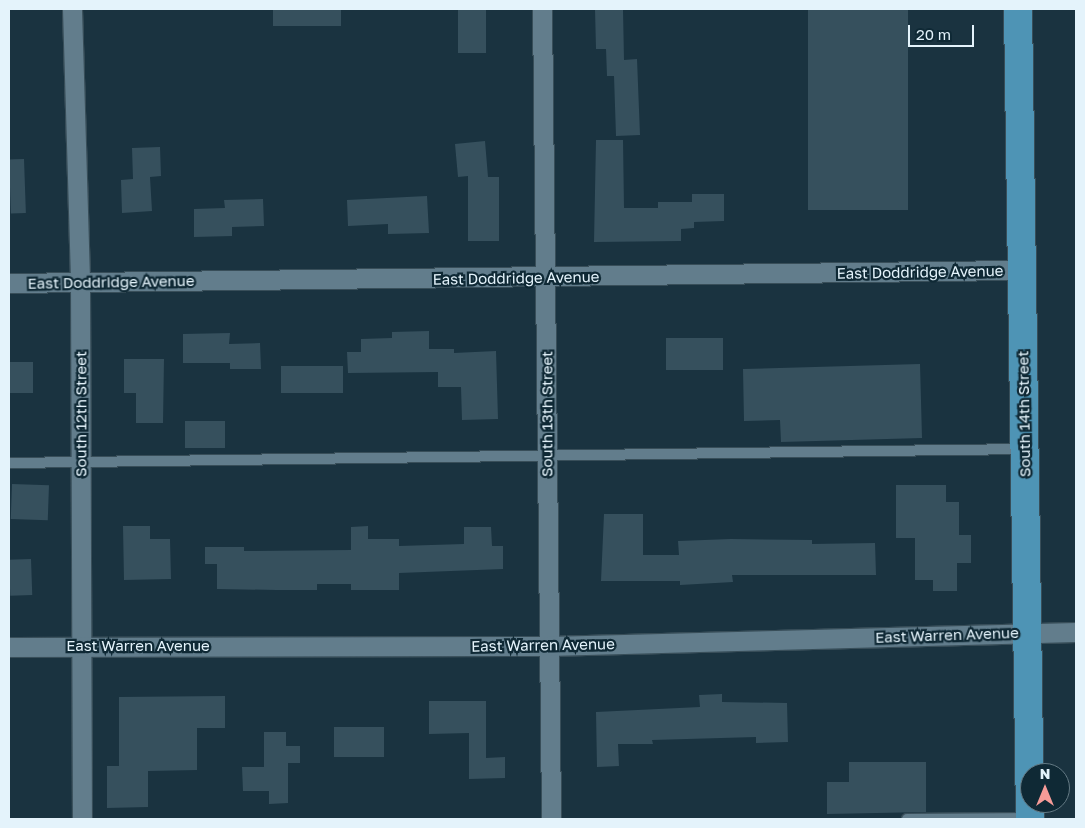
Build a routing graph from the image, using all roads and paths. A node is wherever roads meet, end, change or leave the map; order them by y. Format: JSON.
{"nodes":[{"id":1,"x":72,"y":9,"type":"edge"},
{"id":2,"x":542,"y":9,"type":"edge"},
{"id":3,"x":1018,"y":9,"type":"edge"},
{"id":4,"x":1022,"y":270,"type":"junction"},
{"id":5,"x":546,"y":278,"type":"junction"},
{"id":6,"x":80,"y":282,"type":"junction"},
{"id":7,"x":9,"y":284,"type":"edge"},
{"id":8,"x":1025,"y":449,"type":"junction"},
{"id":9,"x":547,"y":456,"type":"junction"},
{"id":10,"x":81,"y":461,"type":"junction"},
{"id":11,"x":9,"y":463,"type":"edge"},
{"id":12,"x":1076,"y":632,"type":"edge"},
{"id":13,"x":1028,"y":633,"type":"junction"},
{"id":14,"x":81,"y":645,"type":"junction"},
{"id":15,"x":548,"y":646,"type":"junction"},
{"id":16,"x":9,"y":647,"type":"edge"},
{"id":17,"x":82,"y":819,"type":"edge"},
{"id":18,"x":550,"y":819,"type":"edge"},
{"id":19,"x":907,"y":819,"type":"edge"},
{"id":20,"x":1030,"y":819,"type":"edge"}],
"edges":[{"from":1,"to":6,"type":"street","name":"South 12th Street"},
{"from":2,"to":5,"type":"street","name":"South 13th Street"},
{"from":3,"to":4,"type":"main road","name":"South 14th Street"},
{"from":4,"to":5,"type":"street","name":"East Doddridge Avenue"},
{"from":4,"to":8,"type":"main road","name":"South 14th Street"},
{"from":5,"to":6,"type":"street","name":"East Doddridge Avenue"},
{"from":5,"to":9,"type":"street","name":"South 13th Street"},
{"from":6,"to":7,"type":"street","name":"East Doddridge Avenue"},
{"from":6,"to":10,"type":"street","name":"South 12th Street"},
{"from":8,"to":9,"type":"lane"},
{"from":8,"to":13,"type":"main road","name":"South 14th Street"},
{"from":9,"to":10,"type":"lane"},
{"from":9,"to":15,"type":"street","name":"South 13th Street"},
{"from":10,"to":11,"type":"lane"},
{"from":10,"to":14,"type":"street","name":"South 12th Street"},
{"from":12,"to":13,"type":"street","name":"East Warren Avenue"},
{"from":13,"to":15,"type":"street","name":"East Warren Avenue"},
{"from":13,"to":20,"type":"main road","name":"South 14th Street"},
{"from":14,"to":15,"type":"street","name":"East Warren Avenue"},
{"from":14,"to":16,"type":"street","name":"East Warren Avenue"},
{"from":14,"to":17,"type":"street","name":"South 12th Street"},
{"from":15,"to":18,"type":"street","name":"South 13th Street"},
{"from":19,"to":20,"type":"lane"}]}
